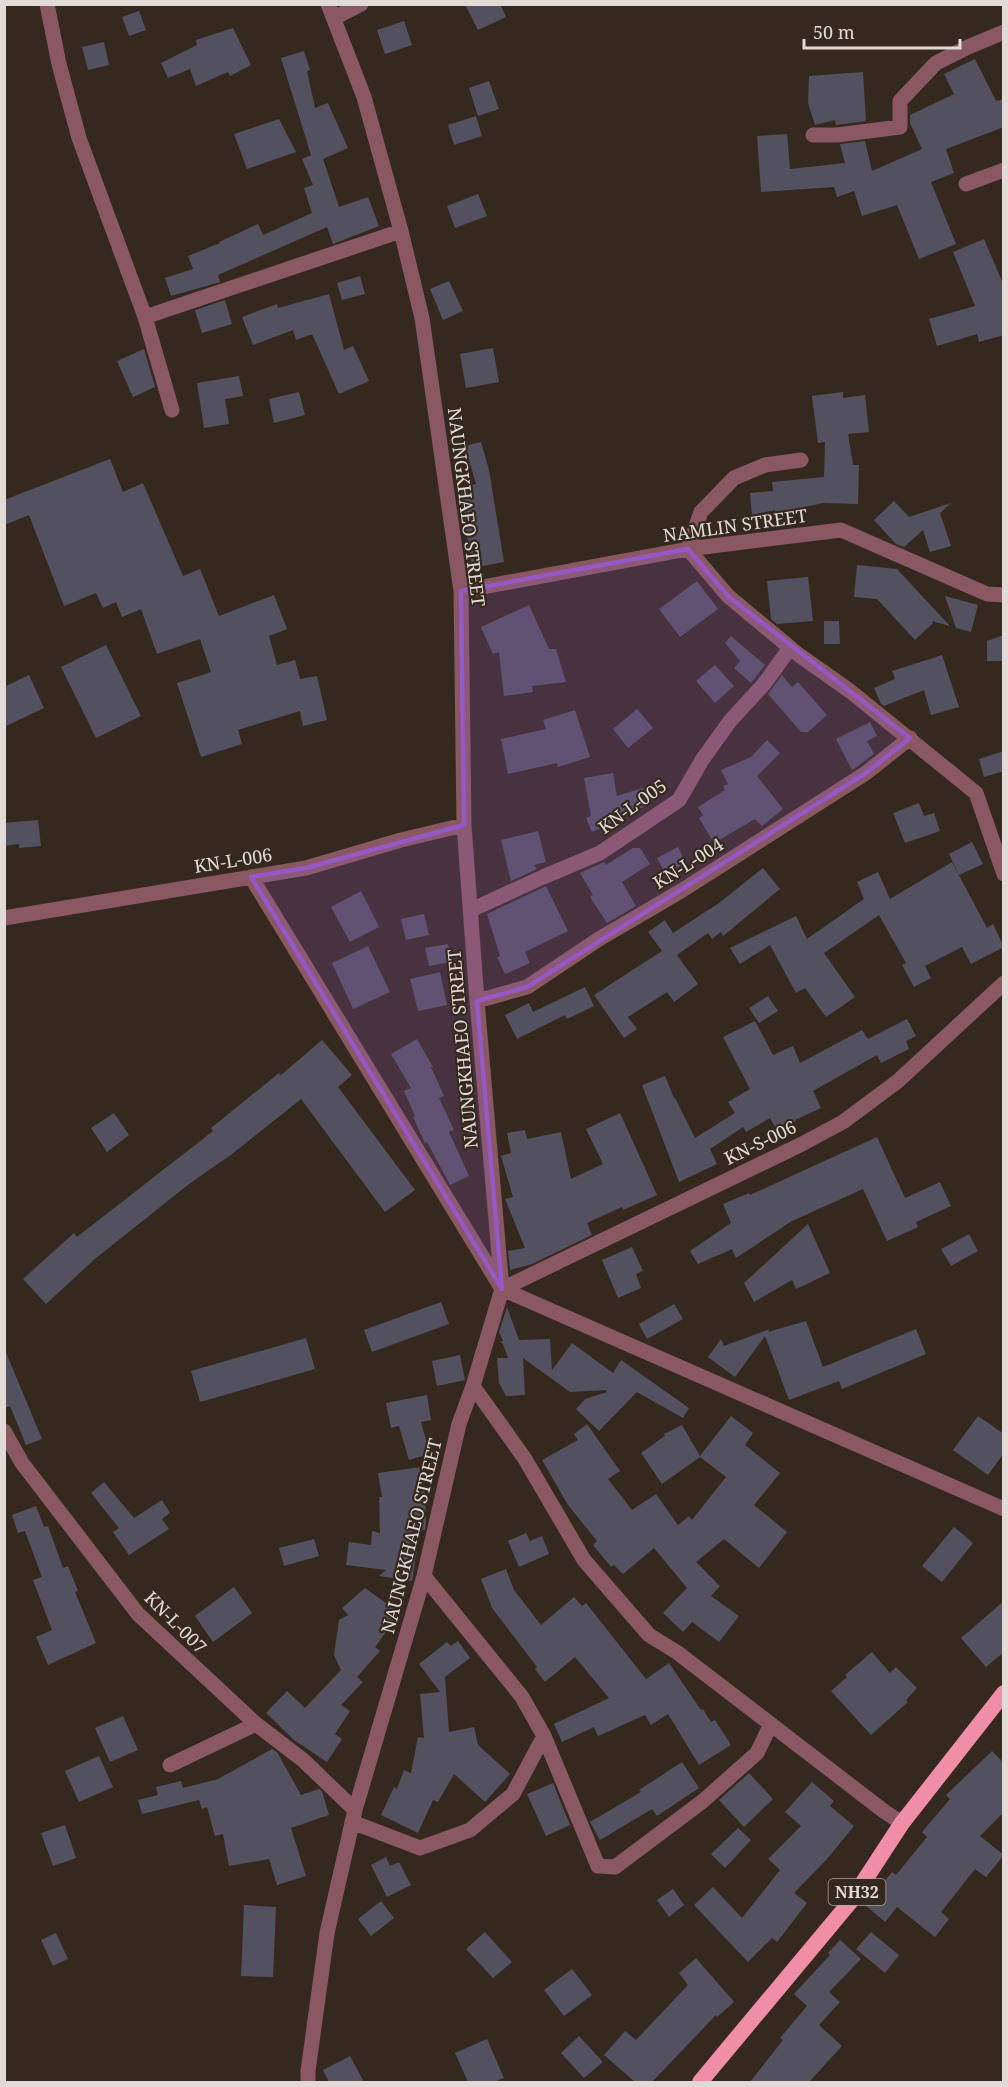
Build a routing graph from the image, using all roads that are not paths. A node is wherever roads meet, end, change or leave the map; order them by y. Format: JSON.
{"nodes":[{"id":1,"x":47,"y":4,"type":"edge"},
{"id":2,"x":361,"y":4,"type":"edge"},
{"id":3,"x":331,"y":11,"type":"edge"},
{"id":4,"x":1004,"y":32,"type":"edge"},
{"id":5,"x":813,"y":135,"type":"dead end"},
{"id":6,"x":1004,"y":170,"type":"edge"},
{"id":7,"x":966,"y":184,"type":"dead end"},
{"id":8,"x":401,"y":231,"type":"junction"},
{"id":9,"x":145,"y":317,"type":"junction"},
{"id":10,"x":172,"y":410,"type":"dead end"},
{"id":11,"x":801,"y":460,"type":"dead end"},
{"id":12,"x":688,"y":549,"type":"junction"},
{"id":13,"x":461,"y":591,"type":"junction"},
{"id":14,"x":1004,"y":595,"type":"edge"},
{"id":15,"x":790,"y":648,"type":"junction"},
{"id":16,"x":910,"y":738,"type":"junction"},
{"id":17,"x":464,"y":825,"type":"junction"},
{"id":18,"x":1004,"y":874,"type":"edge"},
{"id":19,"x":251,"y":877,"type":"junction"},
{"id":20,"x":471,"y":910,"type":"junction"},
{"id":21,"x":4,"y":918,"type":"edge"},
{"id":22,"x":1004,"y":983,"type":"edge"},
{"id":23,"x":477,"y":1000,"type":"junction"},
{"id":24,"x":502,"y":1288,"type":"junction"},
{"id":25,"x":473,"y":1386,"type":"junction"},
{"id":26,"x":4,"y":1431,"type":"edge"},
{"id":27,"x":1004,"y":1509,"type":"edge"},
{"id":28,"x":424,"y":1576,"type":"junction"},
{"id":29,"x":1004,"y":1693,"type":"edge"},
{"id":30,"x":256,"y":1724,"type":"junction"},
{"id":31,"x":771,"y":1724,"type":"junction"},
{"id":32,"x":544,"y":1736,"type":"junction"},
{"id":33,"x":170,"y":1765,"type":"dead end"},
{"id":34,"x":353,"y":1816,"type":"junction"},
{"id":35,"x":902,"y":1822,"type":"junction"},
{"id":36,"x":308,"y":2082,"type":"edge"},
{"id":37,"x":700,"y":2082,"type":"edge"}],
"edges":[{"from":1,"to":9,"type":"street"},
{"from":2,"to":3,"type":"street"},
{"from":3,"to":8,"type":"street","name":"NAUNGKHAEO STREET"},
{"from":4,"to":5,"type":"street"},
{"from":6,"to":7,"type":"street"},
{"from":8,"to":9,"type":"street"},
{"from":8,"to":13,"type":"street","name":"NAUNGKHAEO STREET"},
{"from":9,"to":10,"type":"street"},
{"from":11,"to":12,"type":"street"},
{"from":12,"to":13,"type":"street","name":"NAMLIN STREET"},
{"from":12,"to":14,"type":"street","name":"NAMLIN STREET"},
{"from":12,"to":15,"type":"street"},
{"from":13,"to":17,"type":"street","name":"NAUNGKHAEO STREET"},
{"from":15,"to":16,"type":"street"},
{"from":15,"to":20,"type":"street","name":"KN-L-005"},
{"from":16,"to":18,"type":"street"},
{"from":16,"to":23,"type":"street","name":"KN-L-004"},
{"from":17,"to":19,"type":"street","name":"KN-L-006"},
{"from":17,"to":20,"type":"street","name":"NAUNGKHAEO STREET"},
{"from":19,"to":21,"type":"street","name":"KN-L-006"},
{"from":19,"to":24,"type":"street"},
{"from":20,"to":23,"type":"street","name":"NAUNGKHAEO STREET"},
{"from":22,"to":24,"type":"street","name":"KN-S-006"},
{"from":23,"to":24,"type":"street","name":"NAUNGKHAEO STREET"},
{"from":24,"to":25,"type":"street","name":"NAUNGKHAEO STREET"},
{"from":24,"to":27,"type":"street"},
{"from":25,"to":28,"type":"street","name":"NAUNGKHAEO STREET"},
{"from":25,"to":31,"type":"street"},
{"from":26,"to":30,"type":"street","name":"KN-L-007"},
{"from":28,"to":32,"type":"street"},
{"from":28,"to":34,"type":"street","name":"NAUNGKHAEO STREET"},
{"from":29,"to":35,"type":"highway","number":"NH32"},
{"from":30,"to":33,"type":"street"},
{"from":30,"to":34,"type":"street","name":"KN-L-007"},
{"from":31,"to":32,"type":"street"},
{"from":31,"to":35,"type":"street"},
{"from":32,"to":34,"type":"street"},
{"from":34,"to":36,"type":"street","name":"NAUNGKHAEO STREET"},
{"from":35,"to":37,"type":"highway","number":"NH32"}]}
